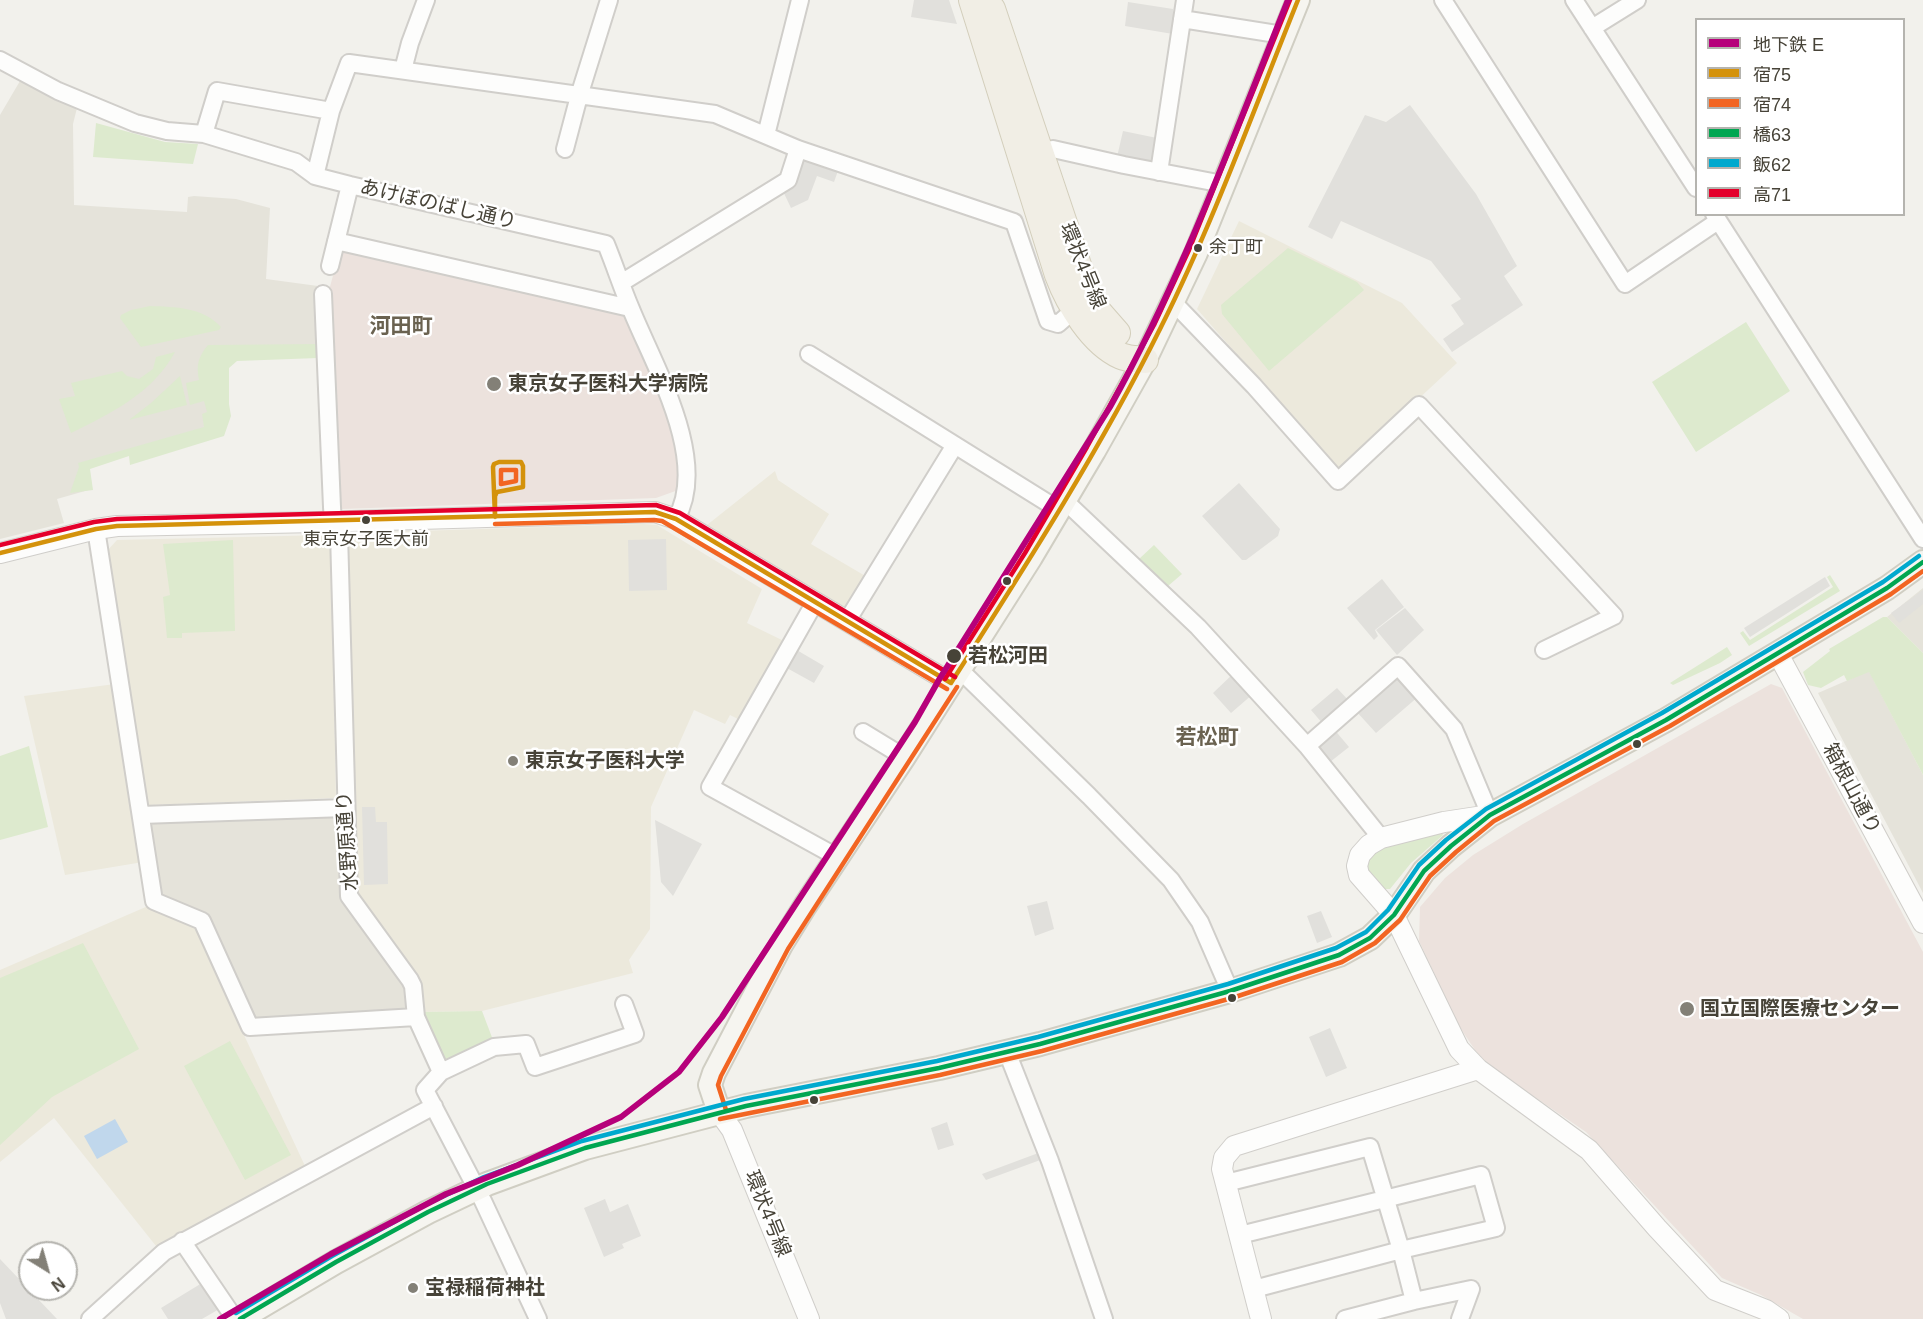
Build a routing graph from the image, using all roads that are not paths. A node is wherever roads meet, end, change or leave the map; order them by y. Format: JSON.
{"nodes":[{"id":1,"x":426,"y":0,"type":"edge"},
{"id":2,"x":609,"y":0,"type":"edge"},
{"id":3,"x":800,"y":0,"type":"edge"},
{"id":4,"x":972,"y":0,"type":"edge"},
{"id":5,"x":989,"y":0,"type":"edge"},
{"id":6,"x":1185,"y":0,"type":"edge"},
{"id":7,"x":1298,"y":0,"type":"edge"},
{"id":8,"x":1443,"y":0,"type":"edge"},
{"id":9,"x":1574,"y":0,"type":"edge"},
{"id":10,"x":1637,"y":0,"type":"edge"},
{"id":11,"x":1182,"y":19,"type":"junction"},
{"id":12,"x":1592,"y":28,"type":"junction"},
{"id":13,"x":1282,"y":35,"type":"junction"},
{"id":14,"x":0,"y":60,"type":"edge"},
{"id":15,"x":404,"y":70,"type":"junction"},
{"id":16,"x":579,"y":96,"type":"junction"},
{"id":17,"x":331,"y":111,"type":"junction"},
{"id":18,"x":204,"y":134,"type":"junction"},
{"id":19,"x":766,"y":135,"type":"junction"},
{"id":20,"x":565,"y":149,"type":"dead end"},
{"id":21,"x":798,"y":149,"type":"junction"},
{"id":22,"x":1040,"y":153,"type":"junction"},
{"id":23,"x":1158,"y":172,"type":"junction"},
{"id":24,"x":315,"y":176,"type":"junction"},
{"id":25,"x":1223,"y":184,"type":"junction"},
{"id":26,"x":350,"y":185,"type":"junction"},
{"id":27,"x":1695,"y":186,"type":"edge"},
{"id":28,"x":1716,"y":218,"type":"edge"},
{"id":29,"x":336,"y":242,"type":"junction"},
{"id":30,"x":330,"y":266,"type":"dead end"},
{"id":31,"x":621,"y":283,"type":"junction"},
{"id":32,"x":323,"y":294,"type":"dead end"},
{"id":33,"x":1174,"y":303,"type":"junction"},
{"id":34,"x":630,"y":308,"type":"junction"},
{"id":35,"x":1074,"y":310,"type":"junction"},
{"id":36,"x":809,"y":354,"type":"dead end"},
{"id":37,"x":1145,"y":360,"type":"junction"},
{"id":38,"x":955,"y":445,"type":"junction"},
{"id":39,"x":1062,"y":505,"type":"junction"},
{"id":40,"x":676,"y":519,"type":"junction"},
{"id":41,"x":333,"y":522,"type":"junction"},
{"id":42,"x":96,"y":528,"type":"junction"},
{"id":43,"x":1923,"y":539,"type":"edge"},
{"id":44,"x":0,"y":553,"type":"edge"},
{"id":45,"x":1923,"y":562,"type":"edge"},
{"id":46,"x":815,"y":602,"type":"junction"},
{"id":47,"x":847,"y":621,"type":"junction"},
{"id":48,"x":1544,"y":651,"type":"dead end"},
{"id":49,"x":1778,"y":654,"type":"junction"},
{"id":50,"x":955,"y":677,"type":"junction"},
{"id":51,"x":863,"y":732,"type":"dead end"},
{"id":52,"x":1307,"y":746,"type":"junction"},
{"id":53,"x":904,"y":757,"type":"junction"},
{"id":54,"x":345,"y":808,"type":"junction"},
{"id":55,"x":141,"y":815,"type":"junction"},
{"id":56,"x":1490,"y":815,"type":"junction"},
{"id":57,"x":1381,"y":838,"type":"junction"},
{"id":58,"x":837,"y":857,"type":"junction"},
{"id":59,"x":1394,"y":915,"type":"junction"},
{"id":60,"x":1923,"y":923,"type":"edge"},
{"id":61,"x":1230,"y":991,"type":"junction"},
{"id":62,"x":624,"y":1004,"type":"dead end"},
{"id":63,"x":416,"y":1017,"type":"junction"},
{"id":64,"x":1007,"y":1052,"type":"junction"},
{"id":65,"x":1478,"y":1068,"type":"junction"},
{"id":66,"x":441,"y":1072,"type":"junction"},
{"id":67,"x":434,"y":1106,"type":"junction"},
{"id":68,"x":719,"y":1112,"type":"junction"},
{"id":69,"x":1226,"y":1183,"type":"junction"},
{"id":70,"x":477,"y":1188,"type":"junction"},
{"id":71,"x":1385,"y":1198,"type":"junction"},
{"id":72,"x":1240,"y":1235,"type":"junction"},
{"id":73,"x":182,"y":1241,"type":"junction"},
{"id":74,"x":1401,"y":1250,"type":"junction"},
{"id":75,"x":1254,"y":1289,"type":"junction"},
{"id":76,"x":1414,"y":1301,"type":"junction"},
{"id":77,"x":90,"y":1319,"type":"edge"},
{"id":78,"x":237,"y":1319,"type":"edge"},
{"id":79,"x":538,"y":1319,"type":"edge"},
{"id":80,"x":809,"y":1319,"type":"edge"},
{"id":81,"x":1104,"y":1319,"type":"edge"},
{"id":82,"x":1261,"y":1319,"type":"edge"},
{"id":83,"x":1345,"y":1319,"type":"edge"},
{"id":84,"x":1460,"y":1319,"type":"edge"},
{"id":85,"x":1779,"y":1319,"type":"edge"}],
"edges":[{"from":1,"to":15,"type":"street"},
{"from":2,"to":16,"type":"street"},
{"from":3,"to":19,"type":"street"},
{"from":4,"to":35,"type":"main road","name":"環状4号線"},
{"from":5,"to":22,"type":"main road","name":"環状4号線"},
{"from":6,"to":11,"type":"street"},
{"from":7,"to":13,"type":"main road"},
{"from":8,"to":28,"type":"street"},
{"from":9,"to":12,"type":"street"},
{"from":10,"to":12,"type":"street"},
{"from":11,"to":13,"type":"street"},
{"from":11,"to":23,"type":"street"},
{"from":12,"to":27,"type":"street"},
{"from":13,"to":25,"type":"main road"},
{"from":14,"to":18,"type":"street","name":"あけぼのばし通り"},
{"from":15,"to":16,"type":"street"},
{"from":15,"to":17,"type":"street"},
{"from":16,"to":19,"type":"street"},
{"from":16,"to":20,"type":"street"},
{"from":17,"to":18,"type":"street"},
{"from":17,"to":24,"type":"street"},
{"from":18,"to":24,"type":"street","name":"あけぼのばし通り"},
{"from":19,"to":21,"type":"street"},
{"from":21,"to":31,"type":"street"},
{"from":21,"to":35,"type":"street"},
{"from":22,"to":23,"type":"street"},
{"from":22,"to":37,"type":"main road","name":"環状4号線"},
{"from":23,"to":25,"type":"street"},
{"from":24,"to":26,"type":"street","name":"あけぼのばし通り"},
{"from":25,"to":33,"type":"main road"},
{"from":26,"to":29,"type":"street"},
{"from":26,"to":31,"type":"street","name":"あけぼのばし通り"},
{"from":28,"to":43,"type":"street"},
{"from":29,"to":30,"type":"street"},
{"from":29,"to":34,"type":"street"},
{"from":31,"to":34,"type":"street","name":"あけぼのばし通り"},
{"from":32,"to":41,"type":"street","name":"水野原通り"},
{"from":33,"to":37,"type":"main road"},
{"from":33,"to":48,"type":"street"},
{"from":34,"to":40,"type":"street","name":"あけぼのばし通り"},
{"from":35,"to":37,"type":"main road","name":"環状4号線"},
{"from":36,"to":38,"type":"street"},
{"from":37,"to":39,"type":"main road"},
{"from":38,"to":39,"type":"street"},
{"from":38,"to":47,"type":"street"},
{"from":39,"to":50,"type":"main road"},
{"from":39,"to":52,"type":"street"},
{"from":40,"to":41,"type":"street"},
{"from":40,"to":46,"type":"street"},
{"from":41,"to":42,"type":"street"},
{"from":41,"to":54,"type":"street","name":"水野原通り"},
{"from":42,"to":44,"type":"street"},
{"from":42,"to":55,"type":"street"},
{"from":45,"to":49,"type":"main road"},
{"from":46,"to":47,"type":"street"},
{"from":46,"to":58,"type":"street"},
{"from":47,"to":50,"type":"street"},
{"from":49,"to":56,"type":"main road"},
{"from":49,"to":60,"type":"street","name":"箱根山通り"},
{"from":50,"to":53,"type":"main road"},
{"from":50,"to":61,"type":"street"},
{"from":51,"to":53,"type":"street"},
{"from":52,"to":56,"type":"street"},
{"from":52,"to":57,"type":"street"},
{"from":53,"to":58,"type":"main road"},
{"from":54,"to":55,"type":"street"},
{"from":54,"to":63,"type":"street","name":"水野原通り"},
{"from":55,"to":63,"type":"street"},
{"from":56,"to":57,"type":"street"},
{"from":56,"to":59,"type":"main road"},
{"from":57,"to":59,"type":"street"},
{"from":58,"to":68,"type":"main road"},
{"from":59,"to":61,"type":"main road"},
{"from":59,"to":65,"type":"street"},
{"from":61,"to":64,"type":"main road"},
{"from":62,"to":66,"type":"street"},
{"from":63,"to":66,"type":"street","name":"水野原通り"},
{"from":64,"to":68,"type":"main road"},
{"from":64,"to":81,"type":"street"},
{"from":65,"to":69,"type":"street"},
{"from":65,"to":85,"type":"street"},
{"from":66,"to":67,"type":"street"},
{"from":67,"to":70,"type":"street"},
{"from":67,"to":73,"type":"street"},
{"from":68,"to":70,"type":"main road"},
{"from":68,"to":80,"type":"street","name":"環状4号線"},
{"from":69,"to":71,"type":"street"},
{"from":69,"to":72,"type":"street"},
{"from":70,"to":78,"type":"main road"},
{"from":70,"to":79,"type":"street"},
{"from":71,"to":72,"type":"street"},
{"from":71,"to":74,"type":"street"},
{"from":71,"to":74,"type":"street"},
{"from":72,"to":75,"type":"street"},
{"from":73,"to":77,"type":"street"},
{"from":73,"to":78,"type":"street"},
{"from":74,"to":75,"type":"street"},
{"from":74,"to":76,"type":"street"},
{"from":75,"to":82,"type":"street"},
{"from":76,"to":83,"type":"street"},
{"from":76,"to":84,"type":"street"}]}
